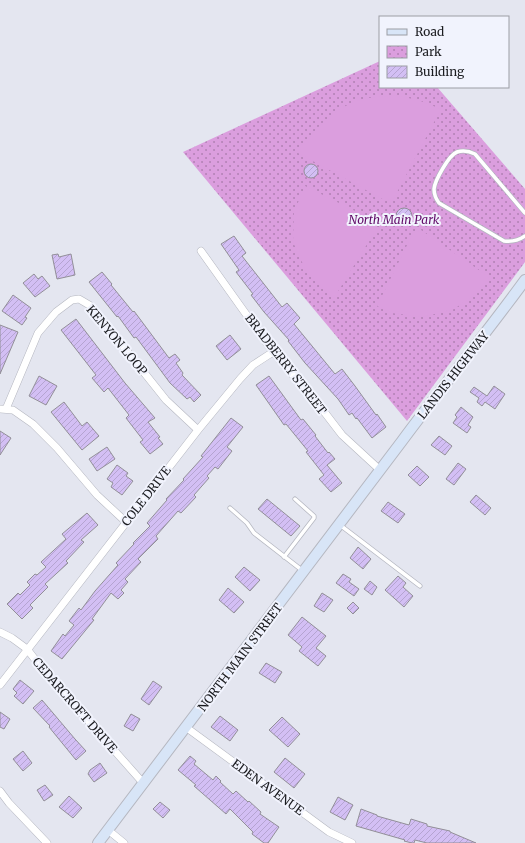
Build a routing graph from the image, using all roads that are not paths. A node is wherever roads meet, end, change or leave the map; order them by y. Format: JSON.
{"nodes":[{"id":1,"x":525,"y":214,"type":"edge"},
{"id":2,"x":525,"y":236,"type":"edge"},
{"id":3,"x":201,"y":251,"type":"dead end"},
{"id":4,"x":525,"y":280,"type":"edge"},
{"id":5,"x":273,"y":352,"type":"junction"},
{"id":6,"x":3,"y":409,"type":"edge"},
{"id":7,"x":198,"y":430,"type":"junction"},
{"id":8,"x":380,"y":470,"type":"junction"},
{"id":9,"x":296,"y":499,"type":"dead end"},
{"id":10,"x":230,"y":508,"type":"dead end"},
{"id":11,"x":126,"y":522,"type":"junction"},
{"id":12,"x":339,"y":524,"type":"junction"},
{"id":13,"x":284,"y":558,"type":"junction"},
{"id":14,"x":304,"y":572,"type":"junction"},
{"id":15,"x":420,"y":586,"type":"dead end"},
{"id":16,"x":0,"y":632,"type":"edge"},
{"id":17,"x":27,"y":649,"type":"junction"},
{"id":18,"x":0,"y":685,"type":"edge"},
{"id":19,"x":187,"y":728,"type":"junction"},
{"id":20,"x":144,"y":784,"type":"junction"},
{"id":21,"x":0,"y":791,"type":"edge"},
{"id":22,"x":108,"y":830,"type":"junction"},
{"id":23,"x":47,"y":843,"type":"edge"},
{"id":24,"x":98,"y":843,"type":"edge"},
{"id":25,"x":124,"y":843,"type":"edge"},
{"id":26,"x":352,"y":843,"type":"edge"}],
"edges":[{"from":1,"to":2,"type":"lane"},
{"from":3,"to":5,"type":"street","name":"BRADBERRY STREET"},
{"from":4,"to":8,"type":"main road","name":"LANDIS HIGHWAY"},
{"from":5,"to":7,"type":"street","name":"COLE DRIVE"},
{"from":5,"to":8,"type":"street","name":"BRADBERRY STREET"},
{"from":6,"to":7,"type":"street","name":"KENYON LOOP"},
{"from":6,"to":11,"type":"street"},
{"from":7,"to":11,"type":"street","name":"COLE DRIVE"},
{"from":8,"to":12,"type":"main road","name":"NORTH MAIN STREET"},
{"from":9,"to":13,"type":"lane"},
{"from":10,"to":13,"type":"lane"},
{"from":11,"to":17,"type":"street","name":"COLE DRIVE"},
{"from":12,"to":14,"type":"main road","name":"NORTH MAIN STREET"},
{"from":12,"to":15,"type":"lane"},
{"from":13,"to":14,"type":"lane"},
{"from":14,"to":19,"type":"main road","name":"NORTH MAIN STREET"},
{"from":16,"to":17,"type":"street","name":"CEDARCROFT DRIVE"},
{"from":17,"to":18,"type":"street","name":"COLE DRIVE"},
{"from":17,"to":20,"type":"street","name":"CEDARCROFT DRIVE"},
{"from":19,"to":20,"type":"main road","name":"NORTH MAIN STREET"},
{"from":19,"to":26,"type":"street","name":"EDEN AVENUE"},
{"from":20,"to":22,"type":"main road","name":"NORTH MAIN STREET"},
{"from":21,"to":23,"type":"street"},
{"from":22,"to":24,"type":"main road","name":"NORTH MAIN STREET"},
{"from":22,"to":25,"type":"street"}]}
